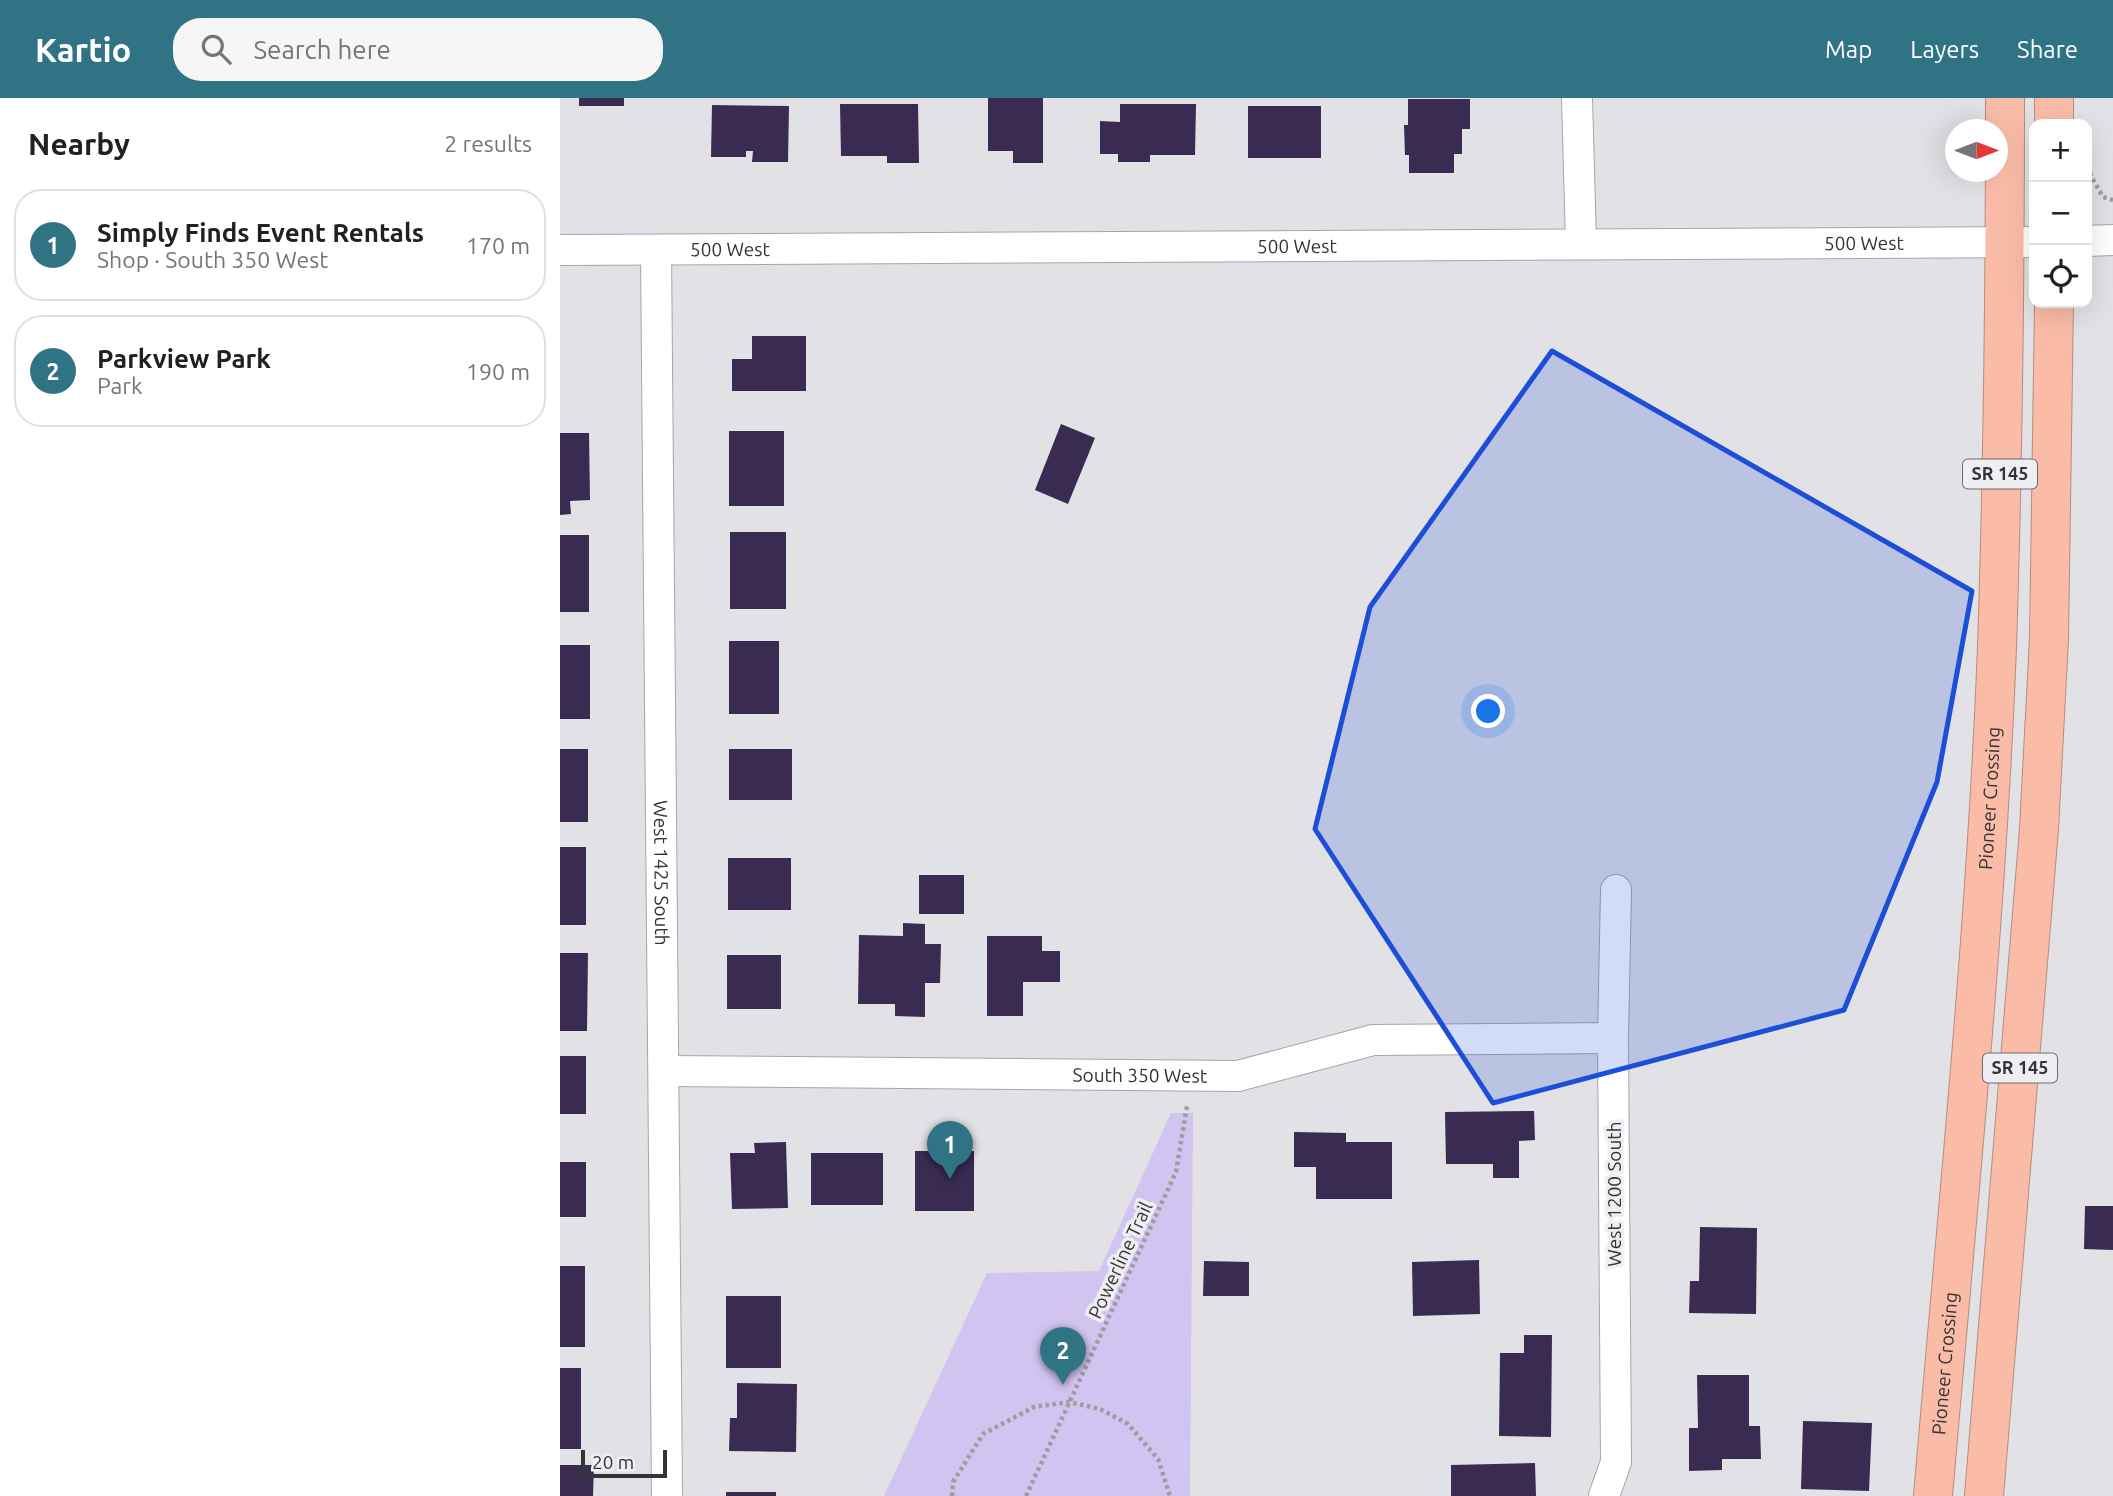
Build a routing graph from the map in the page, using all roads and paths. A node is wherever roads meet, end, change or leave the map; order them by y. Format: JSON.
{"nodes":[{"id":1,"x":1577,"y":98,"type":"edge"},
{"id":2,"x":2005,"y":98,"type":"edge"},
{"id":3,"x":2054,"y":98,"type":"edge"},
{"id":4,"x":2054,"y":119,"type":"edge"},
{"id":5,"x":2092,"y":178,"type":"edge"},
{"id":6,"x":2113,"y":200,"type":"edge"},
{"id":7,"x":2113,"y":240,"type":"edge"},
{"id":8,"x":2092,"y":241,"type":"edge"},
{"id":9,"x":2019,"y":242,"type":"edge"},
{"id":10,"x":1581,"y":243,"type":"junction"},
{"id":11,"x":560,"y":250,"type":"edge"},
{"id":12,"x":656,"y":250,"type":"junction"},
{"id":13,"x":2054,"y":308,"type":"edge"},
{"id":14,"x":1616,"y":890,"type":"dead end"},
{"id":15,"x":1613,"y":1038,"type":"junction"},
{"id":16,"x":664,"y":1071,"type":"junction"},
{"id":17,"x":1187,"y":1106,"type":"dead end"},
{"id":18,"x":1069,"y":1402,"type":"junction"},
{"id":19,"x":667,"y":1496,"type":"edge"},
{"id":20,"x":951,"y":1496,"type":"edge"},
{"id":21,"x":1026,"y":1496,"type":"edge"},
{"id":22,"x":1170,"y":1496,"type":"edge"},
{"id":23,"x":1604,"y":1496,"type":"edge"},
{"id":24,"x":1933,"y":1496,"type":"edge"},
{"id":25,"x":1983,"y":1496,"type":"edge"}],
"edges":[{"from":1,"to":10,"type":"street"},
{"from":2,"to":9,"type":"highway","name":"Pioneer Crossing","number":"SR 145"},
{"from":3,"to":4,"type":"highway"},
{"from":5,"to":6,"type":"path"},
{"from":7,"to":8,"type":"street"},
{"from":9,"to":10,"type":"street","name":"500 West"},
{"from":9,"to":24,"type":"highway","name":"Pioneer Crossing","number":"SR 145"},
{"from":10,"to":12,"type":"street","name":"500 West"},
{"from":11,"to":12,"type":"street","name":"500 West"},
{"from":12,"to":16,"type":"street","name":"West 1425 South"},
{"from":13,"to":25,"type":"highway","number":"SR 145"},
{"from":14,"to":15,"type":"street","name":"West 1200 South"},
{"from":15,"to":16,"type":"street","name":"South 350 West"},
{"from":15,"to":23,"type":"street","name":"West 1200 South"},
{"from":16,"to":19,"type":"street","name":"West 1425 South"},
{"from":17,"to":18,"type":"path","name":"Powerline Trail"},
{"from":18,"to":20,"type":"path"},
{"from":18,"to":21,"type":"path","name":"Powerline Trail"},
{"from":18,"to":22,"type":"path"}]}
